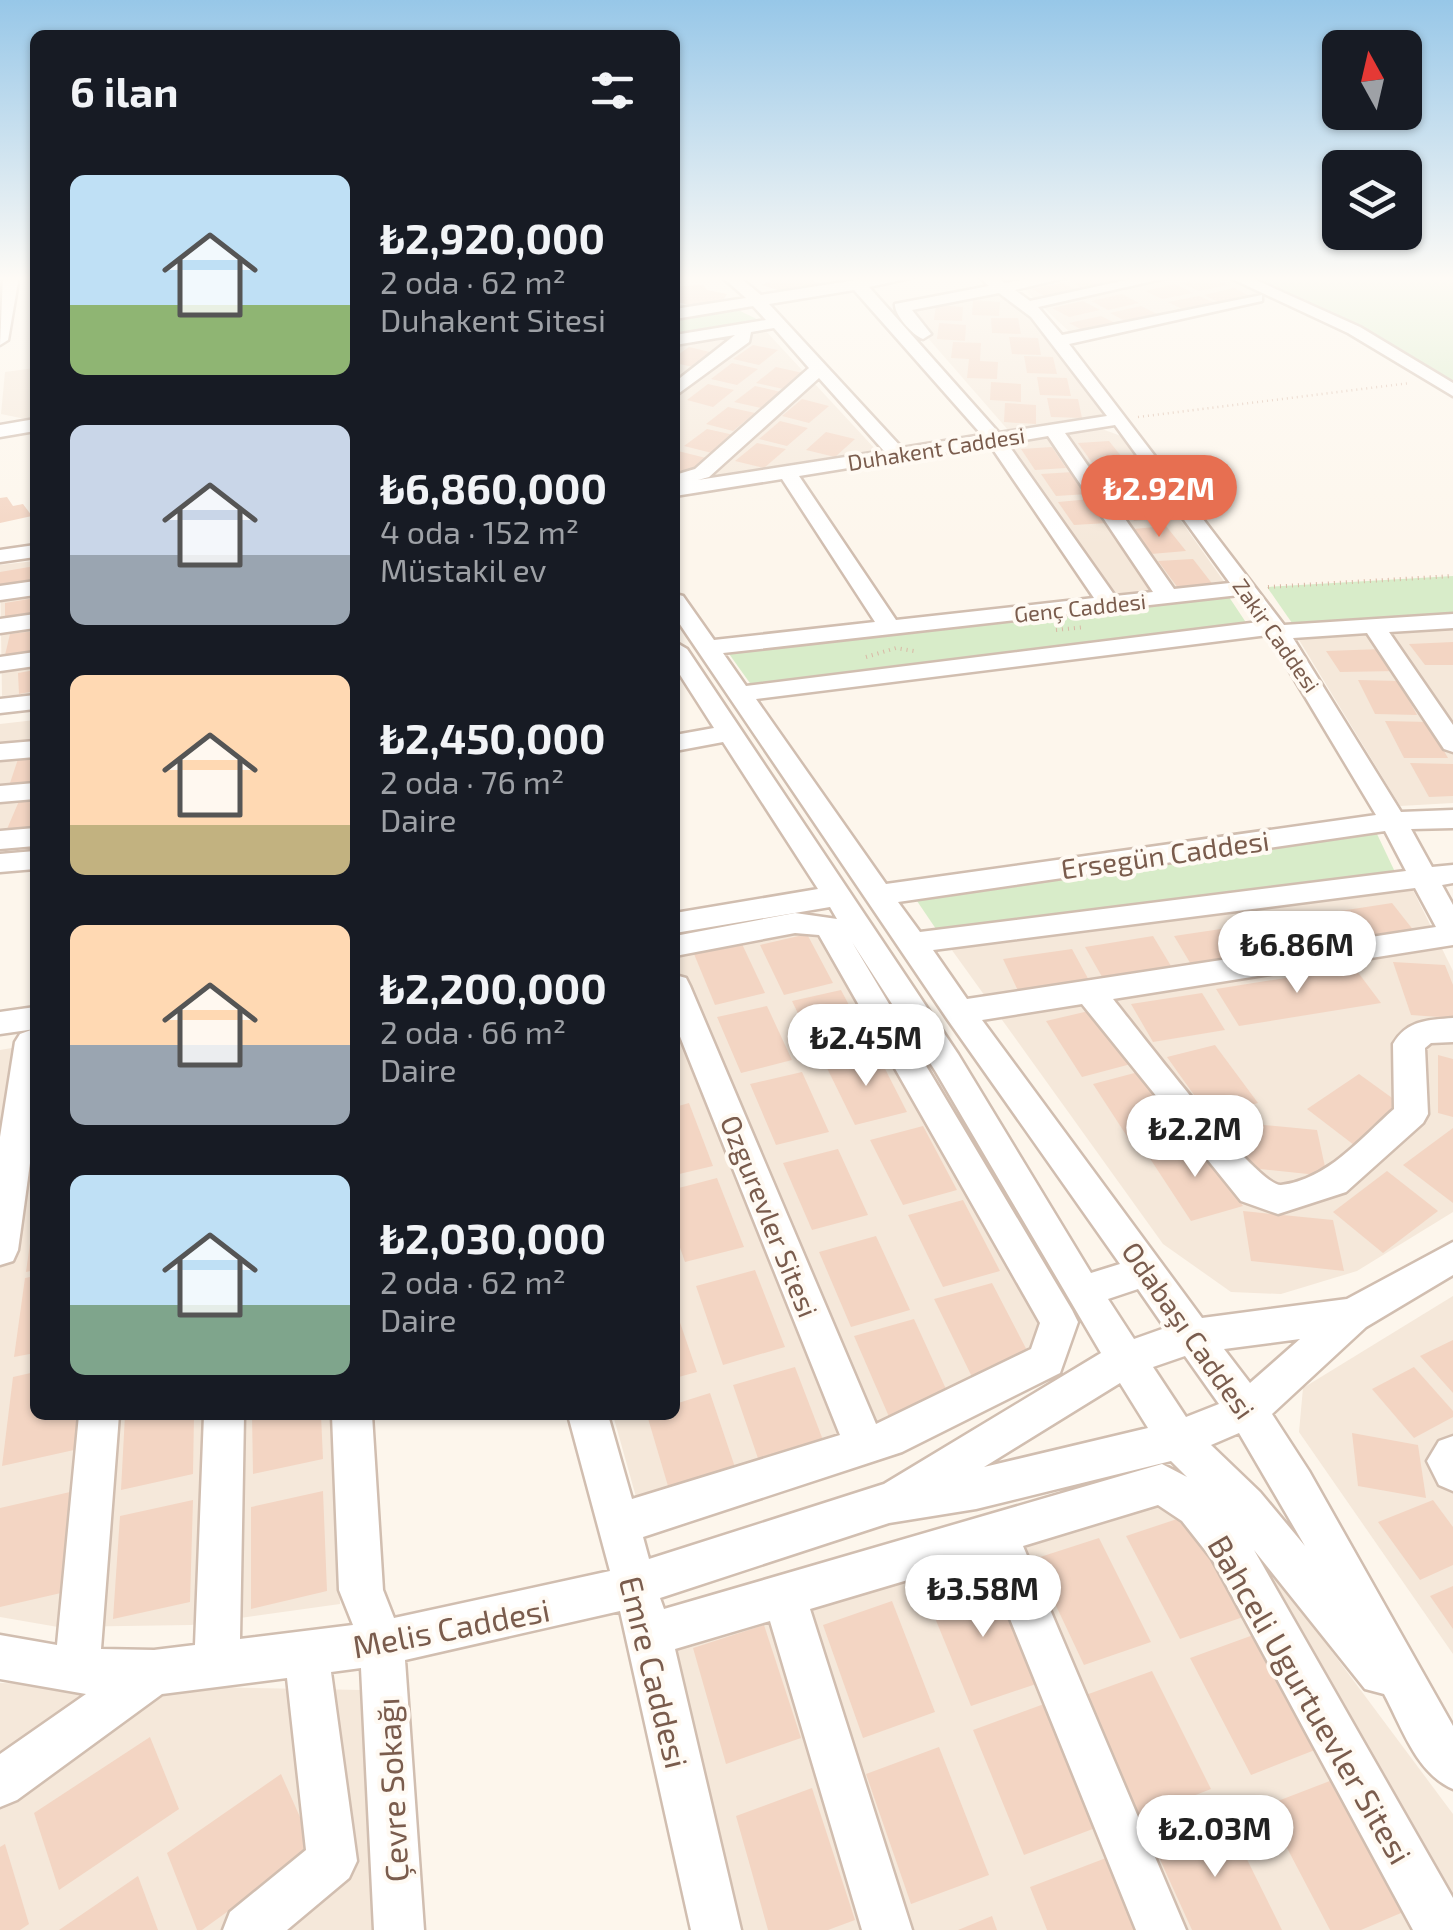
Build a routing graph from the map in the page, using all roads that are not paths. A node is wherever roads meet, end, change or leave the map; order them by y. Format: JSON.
{"nodes":[{"id":1,"x":708,"y":366,"type":"edge"},
{"id":2,"x":934,"y":366,"type":"edge"},
{"id":3,"x":946,"y":366,"type":"edge"},
{"id":4,"x":1079,"y":366,"type":"edge"},
{"id":5,"x":1413,"y":366,"type":"edge"},
{"id":6,"x":819,"y":368,"type":"joint"},
{"id":7,"x":680,"y":388,"type":"edge"},
{"id":8,"x":1453,"y":391,"type":"edge"},
{"id":9,"x":1120,"y":419,"type":"junction"},
{"id":10,"x":30,"y":427,"type":"edge"},
{"id":11,"x":1054,"y":430,"type":"junction"},
{"id":12,"x":0,"y":431,"type":"edge"},
{"id":13,"x":1001,"y":438,"type":"junction"},
{"id":14,"x":898,"y":454,"type":"junction"},
{"id":15,"x":787,"y":472,"type":"junction"},
{"id":16,"x":680,"y":479,"type":"edge"},
{"id":17,"x":680,"y":489,"type":"edge"},
{"id":18,"x":30,"y":552,"type":"edge"},
{"id":19,"x":0,"y":556,"type":"edge"},
{"id":20,"x":1245,"y":588,"type":"junction"},
{"id":21,"x":30,"y":589,"type":"edge"},
{"id":22,"x":0,"y":592,"type":"edge"},
{"id":23,"x":1168,"y":597,"type":"junction"},
{"id":24,"x":1109,"y":604,"type":"junction"},
{"id":25,"x":680,"y":615,"type":"edge"},
{"id":26,"x":1453,"y":621,"type":"edge"},
{"id":27,"x":30,"y":622,"type":"edge"},
{"id":28,"x":0,"y":626,"type":"edge"},
{"id":29,"x":1374,"y":626,"type":"junction"},
{"id":30,"x":890,"y":628,"type":"junction"},
{"id":31,"x":1276,"y":630,"type":"junction"},
{"id":32,"x":691,"y":649,"type":"edge"},
{"id":33,"x":30,"y":659,"type":"edge"},
{"id":34,"x":0,"y":664,"type":"edge"},
{"id":35,"x":739,"y":694,"type":"junction"},
{"id":36,"x":30,"y":703,"type":"edge"},
{"id":37,"x":0,"y":706,"type":"edge"},
{"id":38,"x":730,"y":733,"type":"junction"},
{"id":39,"x":680,"y":742,"type":"edge"},
{"id":40,"x":1453,"y":744,"type":"edge"},
{"id":41,"x":30,"y":749,"type":"edge"},
{"id":42,"x":0,"y":752,"type":"edge"},
{"id":43,"x":30,"y":791,"type":"edge"},
{"id":44,"x":0,"y":794,"type":"edge"},
{"id":45,"x":1453,"y":818,"type":"edge"},
{"id":46,"x":1393,"y":820,"type":"junction"},
{"id":47,"x":30,"y":837,"type":"edge"},
{"id":48,"x":0,"y":840,"type":"edge"},
{"id":49,"x":30,"y":860,"type":"edge"},
{"id":50,"x":0,"y":863,"type":"edge"},
{"id":51,"x":1453,"y":874,"type":"edge"},
{"id":52,"x":1422,"y":876,"type":"junction"},
{"id":53,"x":878,"y":895,"type":"junction"},
{"id":54,"x":837,"y":896,"type":"junction"},
{"id":55,"x":680,"y":921,"type":"edge"},
{"id":56,"x":1450,"y":921,"type":"edge"},
{"id":57,"x":911,"y":943,"type":"junction"},
{"id":58,"x":680,"y":945,"type":"edge"},
{"id":59,"x":1090,"y":992,"type":"junction"},
{"id":60,"x":680,"y":998,"type":"edge"},
{"id":61,"x":959,"y":1012,"type":"junction"},
{"id":62,"x":0,"y":1023,"type":"edge"},
{"id":63,"x":30,"y":1029,"type":"edge"},
{"id":64,"x":1453,"y":1030,"type":"edge"},
{"id":65,"x":30,"y":1050,"type":"edge"},
{"id":66,"x":0,"y":1250,"type":"edge"},
{"id":67,"x":1453,"y":1257,"type":"edge"},
{"id":68,"x":1148,"y":1270,"type":"junction"},
{"id":69,"x":1084,"y":1292,"type":"junction"},
{"id":70,"x":1353,"y":1314,"type":"junction"},
{"id":71,"x":1193,"y":1336,"type":"junction"},
{"id":72,"x":1126,"y":1359,"type":"junction"},
{"id":73,"x":1247,"y":1412,"type":"junction"},
{"id":74,"x":98,"y":1420,"type":"edge"},
{"id":75,"x":224,"y":1420,"type":"edge"},
{"id":76,"x":352,"y":1420,"type":"edge"},
{"id":77,"x":589,"y":1420,"type":"edge"},
{"id":78,"x":1178,"y":1440,"type":"junction"},
{"id":79,"x":865,"y":1446,"type":"junction"},
{"id":80,"x":1453,"y":1455,"type":"edge"},
{"id":81,"x":1453,"y":1471,"type":"edge"},
{"id":82,"x":889,"y":1502,"type":"junction"},
{"id":83,"x":618,"y":1524,"type":"junction"},
{"id":84,"x":996,"y":1533,"type":"junction"},
{"id":85,"x":634,"y":1586,"type":"junction"},
{"id":86,"x":784,"y":1595,"type":"junction"},
{"id":87,"x":650,"y":1635,"type":"junction"},
{"id":88,"x":382,"y":1644,"type":"junction"},
{"id":89,"x":306,"y":1653,"type":"junction"},
{"id":90,"x":4,"y":1660,"type":"edge"},
{"id":91,"x":218,"y":1666,"type":"junction"},
{"id":92,"x":77,"y":1671,"type":"junction"},
{"id":93,"x":154,"y":1673,"type":"junction"},
{"id":94,"x":1442,"y":1750,"type":"edge"},
{"id":95,"x":0,"y":1784,"type":"edge"},
{"id":96,"x":248,"y":1930,"type":"edge"},
{"id":97,"x":399,"y":1930,"type":"edge"},
{"id":98,"x":716,"y":1930,"type":"edge"},
{"id":99,"x":886,"y":1930,"type":"edge"},
{"id":100,"x":1161,"y":1930,"type":"edge"},
{"id":101,"x":1438,"y":1930,"type":"edge"}],
"edges":[{"from":1,"to":7,"type":"street"},
{"from":2,"to":13,"type":"street"},
{"from":3,"to":13,"type":"street"},
{"from":4,"to":9,"type":"street","name":"Zakir Caddesi"},
{"from":5,"to":8,"type":"street"},
{"from":6,"to":14,"type":"street"},
{"from":6,"to":16,"type":"street"},
{"from":9,"to":11,"type":"street","name":"Duhakent Caddesi"},
{"from":9,"to":20,"type":"street","name":"Zakir Caddesi"},
{"from":10,"to":12,"type":"street"},
{"from":11,"to":13,"type":"street","name":"Duhakent Caddesi"},
{"from":11,"to":23,"type":"street"},
{"from":13,"to":14,"type":"street","name":"Duhakent Caddesi"},
{"from":13,"to":24,"type":"street"},
{"from":14,"to":15,"type":"street","name":"Duhakent Caddesi"},
{"from":15,"to":17,"type":"street","name":"Duhakent Caddesi"},
{"from":15,"to":30,"type":"street"},
{"from":18,"to":19,"type":"street"},
{"from":20,"to":23,"type":"street","name":"Genç Caddesi"},
{"from":20,"to":31,"type":"street","name":"Zakir Caddesi"},
{"from":21,"to":22,"type":"street"},
{"from":23,"to":24,"type":"street","name":"Genç Caddesi"},
{"from":24,"to":30,"type":"street","name":"Genç Caddesi"},
{"from":25,"to":32,"type":"street","name":"Odabaşı Caddesi"},
{"from":26,"to":29,"type":"street","name":"Genç Caddesi"},
{"from":27,"to":28,"type":"street"},
{"from":29,"to":31,"type":"street","name":"Genç Caddesi"},
{"from":29,"to":40,"type":"street"},
{"from":30,"to":32,"type":"street","name":"Genç Caddesi"},
{"from":31,"to":35,"type":"street","name":"Genç Caddesi"},
{"from":31,"to":46,"type":"street","name":"Zakir Caddesi"},
{"from":32,"to":35,"type":"street","name":"Odabaşı Caddesi"},
{"from":32,"to":38,"type":"street","name":"Odabaşı Caddesi"},
{"from":33,"to":34,"type":"street"},
{"from":35,"to":53,"type":"street","name":"Odabaşı Caddesi"},
{"from":36,"to":37,"type":"street"},
{"from":38,"to":39,"type":"street"},
{"from":38,"to":54,"type":"street","name":"Odabaşı Caddesi"},
{"from":41,"to":42,"type":"street"},
{"from":43,"to":44,"type":"street"},
{"from":45,"to":46,"type":"street","name":"Ersegün Caddesi"},
{"from":46,"to":52,"type":"street","name":"Zakir Caddesi"},
{"from":46,"to":53,"type":"street","name":"Ersegün Caddesi"},
{"from":47,"to":48,"type":"street"},
{"from":49,"to":50,"type":"street"},
{"from":51,"to":52,"type":"street","name":"Ersegün Caddesi"},
{"from":52,"to":56,"type":"street","name":"Zakir Caddesi"},
{"from":52,"to":57,"type":"street","name":"Ersegün Caddesi"},
{"from":53,"to":57,"type":"street","name":"Odabaşı Caddesi"},
{"from":54,"to":55,"type":"street"},
{"from":54,"to":69,"type":"street","name":"Odabaşı Caddesi"},
{"from":56,"to":59,"type":"street"},
{"from":57,"to":61,"type":"street","name":"Odabaşı Caddesi"},
{"from":58,"to":79,"type":"street"},
{"from":59,"to":61,"type":"street"},
{"from":59,"to":64,"type":"street"},
{"from":60,"to":79,"type":"street","name":"Ozgurevler Sitesi"},
{"from":61,"to":68,"type":"street","name":"Odabaşı Caddesi"},
{"from":62,"to":63,"type":"street"},
{"from":65,"to":66,"type":"street"},
{"from":67,"to":70,"type":"street"},
{"from":68,"to":69,"type":"street"},
{"from":68,"to":71,"type":"street","name":"Odabaşı Caddesi"},
{"from":69,"to":72,"type":"street","name":"Odabaşı Caddesi"},
{"from":70,"to":71,"type":"street","name":"Melis Caddesi"},
{"from":70,"to":73,"type":"street"},
{"from":71,"to":72,"type":"street","name":"Melis Caddesi"},
{"from":71,"to":73,"type":"street","name":"Odabaşı Caddesi"},
{"from":72,"to":78,"type":"street","name":"Odabaşı Caddesi"},
{"from":72,"to":82,"type":"street","name":"Melis Caddesi"},
{"from":73,"to":78,"type":"street","name":"Melis Caddesi"},
{"from":73,"to":94,"type":"street","name":"Odabaşı Caddesi"},
{"from":74,"to":92,"type":"street"},
{"from":75,"to":91,"type":"street"},
{"from":76,"to":88,"type":"street","name":"Çevre Sokağı"},
{"from":77,"to":83,"type":"street","name":"Emre Caddesi"},
{"from":78,"to":82,"type":"street","name":"Melis Caddesi"},
{"from":78,"to":94,"type":"street","name":"Odabaşı Caddesi"},
{"from":79,"to":83,"type":"street"},
{"from":80,"to":81,"type":"street"},
{"from":82,"to":85,"type":"street","name":"Melis Caddesi"},
{"from":83,"to":85,"type":"street","name":"Emre Caddesi"},
{"from":84,"to":86,"type":"street","name":"Bahceli Ugurtuevler Sitesi"},
{"from":84,"to":100,"type":"street"},
{"from":84,"to":101,"type":"street","name":"Bahceli Ugurtuevler Sitesi"},
{"from":85,"to":87,"type":"street","name":"Emre Caddesi"},
{"from":85,"to":88,"type":"street","name":"Melis Caddesi"},
{"from":86,"to":87,"type":"street","name":"Bahceli Ugurtuevler Sitesi"},
{"from":86,"to":99,"type":"street"},
{"from":87,"to":98,"type":"street","name":"Emre Caddesi"},
{"from":88,"to":89,"type":"street","name":"Melis Caddesi"},
{"from":88,"to":97,"type":"street","name":"Çevre Sokağı"},
{"from":89,"to":91,"type":"street","name":"Melis Caddesi"},
{"from":89,"to":96,"type":"street"},
{"from":90,"to":92,"type":"street","name":"Melis Caddesi"},
{"from":91,"to":93,"type":"street","name":"Melis Caddesi"},
{"from":92,"to":93,"type":"street","name":"Melis Caddesi"},
{"from":93,"to":95,"type":"street"}]}
